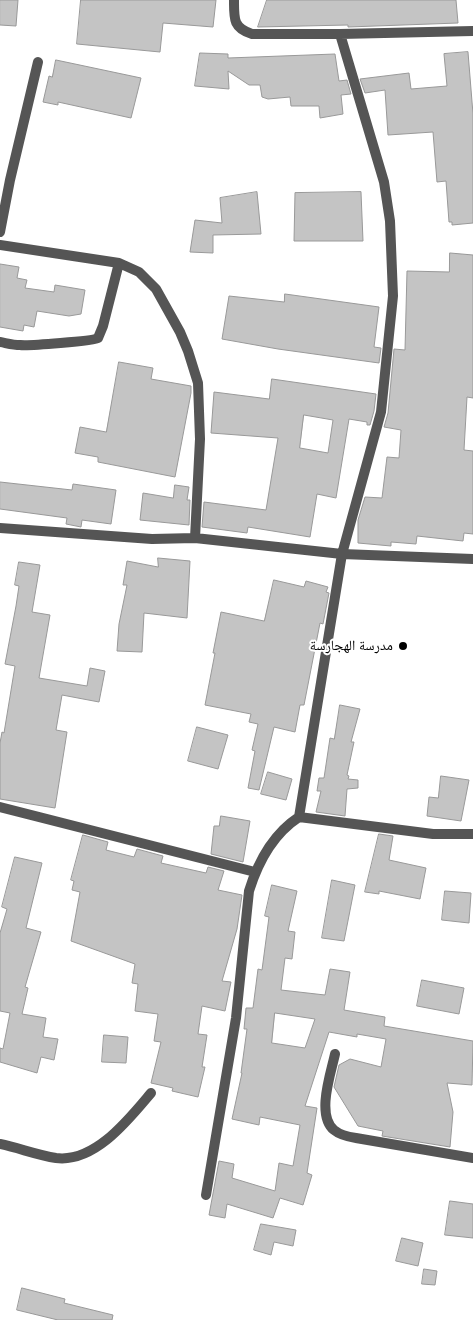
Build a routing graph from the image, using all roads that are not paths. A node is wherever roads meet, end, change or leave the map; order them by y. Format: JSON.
{"nodes":[{"id":1,"x":234,"y":0,"type":"edge"},
{"id":2,"x":473,"y":31,"type":"edge"},
{"id":3,"x":340,"y":34,"type":"junction"},
{"id":4,"x":38,"y":62,"type":"dead end"},
{"id":5,"x":0,"y":232,"type":"edge"},
{"id":6,"x":0,"y":245,"type":"edge"},
{"id":7,"x":119,"y":263,"type":"junction"},
{"id":8,"x":0,"y":342,"type":"edge"},
{"id":9,"x":0,"y":528,"type":"edge"},
{"id":10,"x":195,"y":538,"type":"junction"},
{"id":11,"x":342,"y":554,"type":"junction"},
{"id":12,"x":473,"y":559,"type":"edge"},
{"id":13,"x":0,"y":807,"type":"edge"},
{"id":14,"x":299,"y":817,"type":"junction"},
{"id":15,"x":473,"y":834,"type":"edge"},
{"id":16,"x":255,"y":872,"type":"junction"},
{"id":17,"x":335,"y":1054,"type":"dead end"},
{"id":18,"x":151,"y":1093,"type":"dead end"},
{"id":19,"x":0,"y":1144,"type":"edge"},
{"id":20,"x":473,"y":1158,"type":"edge"},
{"id":21,"x":206,"y":1195,"type":"dead end"}],
"edges":[{"from":1,"to":3,"type":"street"},
{"from":2,"to":3,"type":"street"},
{"from":3,"to":11,"type":"street"},
{"from":4,"to":5,"type":"street"},
{"from":6,"to":7,"type":"street"},
{"from":7,"to":8,"type":"street"},
{"from":7,"to":10,"type":"street"},
{"from":9,"to":10,"type":"street"},
{"from":10,"to":11,"type":"street"},
{"from":11,"to":12,"type":"street"},
{"from":11,"to":14,"type":"street"},
{"from":13,"to":16,"type":"street"},
{"from":14,"to":15,"type":"street"},
{"from":14,"to":16,"type":"street"},
{"from":16,"to":21,"type":"street"},
{"from":17,"to":20,"type":"street"},
{"from":18,"to":19,"type":"street"}]}
